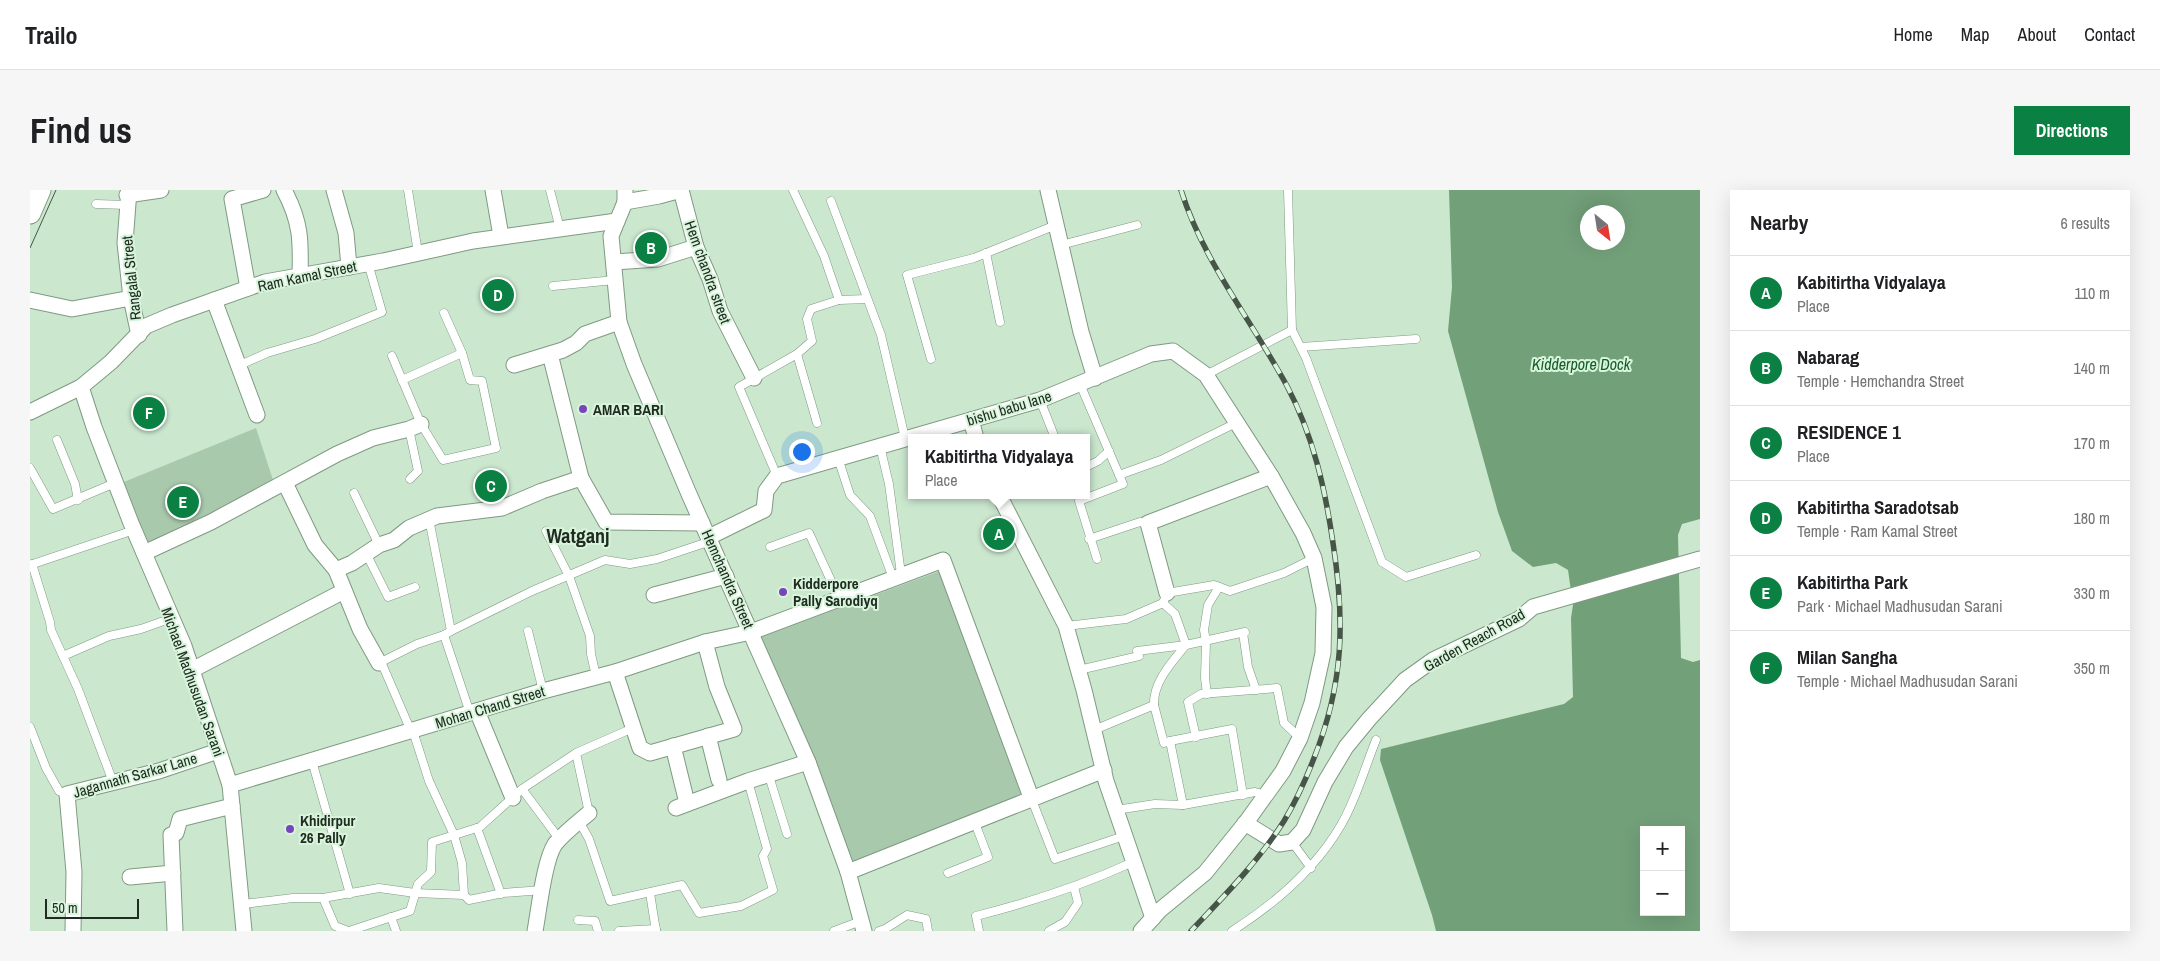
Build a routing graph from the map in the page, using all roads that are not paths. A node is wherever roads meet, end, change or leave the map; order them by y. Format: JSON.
{"nodes":[{"id":1,"x":40,"y":190,"type":"edge"},
{"id":2,"x":161,"y":190,"type":"edge"},
{"id":3,"x":263,"y":190,"type":"edge"},
{"id":4,"x":284,"y":190,"type":"edge"},
{"id":5,"x":334,"y":190,"type":"edge"},
{"id":6,"x":408,"y":190,"type":"edge"},
{"id":7,"x":493,"y":190,"type":"edge"},
{"id":8,"x":550,"y":190,"type":"edge"},
{"id":9,"x":681,"y":190,"type":"edge"},
{"id":10,"x":793,"y":190,"type":"edge"},
{"id":11,"x":1048,"y":190,"type":"edge"},
{"id":12,"x":1288,"y":190,"type":"edge"},
{"id":13,"x":625,"y":196,"type":"edge"},
{"id":14,"x":128,"y":197,"type":"edge"},
{"id":15,"x":831,"y":201,"type":"dead end"},
{"id":16,"x":96,"y":204,"type":"dead end"},
{"id":17,"x":30,"y":212,"type":"edge"},
{"id":18,"x":617,"y":223,"type":"junction"},
{"id":19,"x":1056,"y":225,"type":"junction"},
{"id":20,"x":1137,"y":225,"type":"dead end"},
{"id":21,"x":560,"y":229,"type":"junction"},
{"id":22,"x":501,"y":236,"type":"junction"},
{"id":23,"x":1061,"y":245,"type":"junction"},
{"id":24,"x":696,"y":247,"type":"junction"},
{"id":25,"x":418,"y":253,"type":"junction"},
{"id":26,"x":986,"y":253,"type":"junction"},
{"id":27,"x":614,"y":262,"type":"junction"},
{"id":28,"x":368,"y":263,"type":"junction"},
{"id":29,"x":349,"y":267,"type":"junction"},
{"id":30,"x":300,"y":276,"type":"junction"},
{"id":31,"x":615,"y":280,"type":"junction"},
{"id":32,"x":553,"y":286,"type":"dead end"},
{"id":33,"x":248,"y":288,"type":"junction"},
{"id":34,"x":131,"y":298,"type":"junction"},
{"id":35,"x":866,"y":299,"type":"junction"},
{"id":36,"x":30,"y":300,"type":"edge"},
{"id":37,"x":214,"y":300,"type":"junction"},
{"id":38,"x":839,"y":300,"type":"junction"},
{"id":39,"x":444,"y":313,"type":"dead end"},
{"id":40,"x":619,"y":322,"type":"junction"},
{"id":41,"x":1000,"y":322,"type":"dead end"},
{"id":42,"x":1292,"y":330,"type":"junction"},
{"id":43,"x":138,"y":335,"type":"junction"},
{"id":44,"x":1416,"y":339,"type":"dead end"},
{"id":45,"x":1301,"y":347,"type":"junction"},
{"id":46,"x":462,"y":353,"type":"junction"},
{"id":47,"x":550,"y":354,"type":"junction"},
{"id":48,"x":797,"y":354,"type":"junction"},
{"id":49,"x":392,"y":356,"type":"dead end"},
{"id":50,"x":931,"y":359,"type":"dead end"},
{"id":51,"x":514,"y":365,"type":"dead end"},
{"id":52,"x":238,"y":366,"type":"junction"},
{"id":53,"x":1206,"y":375,"type":"junction"},
{"id":54,"x":754,"y":378,"type":"junction"},
{"id":55,"x":1095,"y":378,"type":"junction"},
{"id":56,"x":402,"y":380,"type":"junction"},
{"id":57,"x":1080,"y":384,"type":"junction"},
{"id":58,"x":81,"y":387,"type":"junction"},
{"id":59,"x":1040,"y":400,"type":"junction"},
{"id":60,"x":30,"y":412,"type":"edge"},
{"id":61,"x":257,"y":415,"type":"dead end"},
{"id":62,"x":971,"y":420,"type":"junction"},
{"id":63,"x":1238,"y":422,"type":"junction"},
{"id":64,"x":817,"y":423,"type":"dead end"},
{"id":65,"x":415,"y":427,"type":"junction"},
{"id":66,"x":920,"y":434,"type":"edge"},
{"id":67,"x":975,"y":434,"type":"edge"},
{"id":68,"x":1053,"y":434,"type":"edge"},
{"id":69,"x":908,"y":437,"type":"edge"},
{"id":70,"x":905,"y":438,"type":"junction"},
{"id":71,"x":57,"y":440,"type":"dead end"},
{"id":72,"x":880,"y":446,"type":"junction"},
{"id":73,"x":1109,"y":451,"type":"junction"},
{"id":74,"x":838,"y":458,"type":"junction"},
{"id":75,"x":1090,"y":465,"type":"edge"},
{"id":76,"x":30,"y":468,"type":"edge"},
{"id":77,"x":1119,"y":475,"type":"junction"},
{"id":78,"x":776,"y":476,"type":"junction"},
{"id":79,"x":1271,"y":476,"type":"junction"},
{"id":80,"x":581,"y":478,"type":"junction"},
{"id":81,"x":410,"y":479,"type":"dead end"},
{"id":82,"x":115,"y":483,"type":"junction"},
{"id":83,"x":286,"y":483,"type":"junction"},
{"id":84,"x":354,"y":493,"type":"dead end"},
{"id":85,"x":1090,"y":494,"type":"edge"},
{"id":86,"x":1001,"y":499,"type":"edge"},
{"id":87,"x":1078,"y":499,"type":"edge"},
{"id":88,"x":78,"y":500,"type":"junction"},
{"id":89,"x":429,"y":519,"type":"junction"},
{"id":90,"x":702,"y":523,"type":"junction"},
{"id":91,"x":1148,"y":523,"type":"junction"},
{"id":92,"x":134,"y":530,"type":"junction"},
{"id":93,"x":546,"y":531,"type":"dead end"},
{"id":94,"x":710,"y":539,"type":"junction"},
{"id":95,"x":1089,"y":539,"type":"junction"},
{"id":96,"x":770,"y":547,"type":"dead end"},
{"id":97,"x":373,"y":549,"type":"junction"},
{"id":98,"x":144,"y":553,"type":"junction"},
{"id":99,"x":1476,"y":555,"type":"dead end"},
{"id":100,"x":1314,"y":558,"type":"junction"},
{"id":101,"x":1097,"y":559,"type":"dead end"},
{"id":102,"x":1700,"y":559,"type":"edge"},
{"id":103,"x":31,"y":565,"type":"edge"},
{"id":104,"x":336,"y":570,"type":"junction"},
{"id":105,"x":569,"y":576,"type":"junction"},
{"id":106,"x":726,"y":576,"type":"junction"},
{"id":107,"x":897,"y":576,"type":"junction"},
{"id":108,"x":1219,"y":586,"type":"junction"},
{"id":109,"x":415,"y":587,"type":"dead end"},
{"id":110,"x":344,"y":591,"type":"junction"},
{"id":111,"x":654,"y":595,"type":"dead end"},
{"id":112,"x":839,"y":598,"type":"junction"},
{"id":113,"x":1165,"y":598,"type":"junction"},
{"id":114,"x":172,"y":618,"type":"junction"},
{"id":115,"x":1066,"y":626,"type":"junction"},
{"id":116,"x":528,"y":632,"type":"dead end"},
{"id":117,"x":751,"y":632,"type":"junction"},
{"id":118,"x":448,"y":633,"type":"junction"},
{"id":119,"x":1206,"y":641,"type":"junction"},
{"id":120,"x":705,"y":642,"type":"junction"},
{"id":121,"x":1186,"y":645,"type":"junction"},
{"id":122,"x":63,"y":656,"type":"junction"},
{"id":123,"x":379,"y":663,"type":"junction"},
{"id":124,"x":192,"y":670,"type":"junction"},
{"id":125,"x":1079,"y":670,"type":"junction"},
{"id":126,"x":615,"y":672,"type":"junction"},
{"id":127,"x":596,"y":676,"type":"junction"},
{"id":128,"x":1256,"y":690,"type":"junction"},
{"id":129,"x":543,"y":691,"type":"junction"},
{"id":130,"x":1207,"y":694,"type":"junction"},
{"id":131,"x":1154,"y":705,"type":"junction"},
{"id":132,"x":473,"y":712,"type":"junction"},
{"id":133,"x":30,"y":727,"type":"edge"},
{"id":134,"x":633,"y":728,"type":"junction"},
{"id":135,"x":1094,"y":730,"type":"junction"},
{"id":136,"x":412,"y":731,"type":"junction"},
{"id":137,"x":708,"y":736,"type":"junction"},
{"id":138,"x":1196,"y":737,"type":"junction"},
{"id":139,"x":1300,"y":738,"type":"junction"},
{"id":140,"x":1376,"y":740,"type":"dead end"},
{"id":141,"x":1170,"y":741,"type":"junction"},
{"id":142,"x":673,"y":746,"type":"junction"},
{"id":143,"x":218,"y":751,"type":"junction"},
{"id":144,"x":576,"y":752,"type":"junction"},
{"id":145,"x":312,"y":761,"type":"junction"},
{"id":146,"x":808,"y":762,"type":"junction"},
{"id":147,"x":1104,"y":770,"type":"junction"},
{"id":148,"x":769,"y":776,"type":"junction"},
{"id":149,"x":719,"y":780,"type":"dead end"},
{"id":150,"x":748,"y":781,"type":"junction"},
{"id":151,"x":113,"y":782,"type":"junction"},
{"id":152,"x":230,"y":785,"type":"junction"},
{"id":153,"x":518,"y":793,"type":"junction"},
{"id":154,"x":67,"y":794,"type":"junction"},
{"id":155,"x":1243,"y":795,"type":"junction"},
{"id":156,"x":1266,"y":795,"type":"junction"},
{"id":157,"x":1032,"y":800,"type":"junction"},
{"id":158,"x":1183,"y":805,"type":"junction"},
{"id":159,"x":232,"y":806,"type":"junction"},
{"id":160,"x":1116,"y":810,"type":"junction"},
{"id":161,"x":584,"y":817,"type":"junction"},
{"id":162,"x":975,"y":823,"type":"junction"},
{"id":163,"x":1245,"y":824,"type":"junction"},
{"id":164,"x":478,"y":828,"type":"junction"},
{"id":165,"x":454,"y":834,"type":"junction"},
{"id":166,"x":787,"y":834,"type":"dead end"},
{"id":167,"x":1124,"y":836,"type":"junction"},
{"id":168,"x":560,"y":840,"type":"junction"},
{"id":169,"x":1292,"y":842,"type":"junction"},
{"id":170,"x":1133,"y":862,"type":"junction"},
{"id":171,"x":1311,"y":868,"type":"junction"},
{"id":172,"x":848,"y":872,"type":"junction"},
{"id":173,"x":172,"y":873,"type":"junction"},
{"id":174,"x":948,"y":873,"type":"dead end"},
{"id":175,"x":130,"y":877,"type":"dead end"},
{"id":176,"x":1074,"y":887,"type":"junction"},
{"id":177,"x":542,"y":890,"type":"junction"},
{"id":178,"x":415,"y":893,"type":"junction"},
{"id":179,"x":650,"y":893,"type":"junction"},
{"id":180,"x":350,"y":894,"type":"junction"},
{"id":181,"x":501,"y":894,"type":"junction"},
{"id":182,"x":464,"y":895,"type":"junction"},
{"id":183,"x":323,"y":898,"type":"junction"},
{"id":184,"x":243,"y":904,"type":"junction"},
{"id":185,"x":391,"y":917,"type":"junction"},
{"id":186,"x":1153,"y":918,"type":"junction"},
{"id":187,"x":578,"y":920,"type":"dead end"},
{"id":188,"x":863,"y":926,"type":"edge"},
{"id":189,"x":656,"y":930,"type":"edge"},
{"id":190,"x":72,"y":931,"type":"edge"},
{"id":191,"x":175,"y":931,"type":"edge"},
{"id":192,"x":244,"y":931,"type":"edge"},
{"id":193,"x":349,"y":931,"type":"edge"},
{"id":194,"x":396,"y":931,"type":"edge"},
{"id":195,"x":535,"y":931,"type":"edge"},
{"id":196,"x":598,"y":931,"type":"edge"},
{"id":197,"x":619,"y":931,"type":"edge"},
{"id":198,"x":834,"y":931,"type":"edge"},
{"id":199,"x":878,"y":931,"type":"edge"},
{"id":200,"x":928,"y":931,"type":"edge"},
{"id":201,"x":979,"y":931,"type":"edge"},
{"id":202,"x":1051,"y":931,"type":"edge"},
{"id":203,"x":1141,"y":931,"type":"edge"},
{"id":204,"x":1232,"y":931,"type":"edge"}],
"edges":[{"from":1,"to":17,"type":"main road"},
{"from":2,"to":14,"type":"street"},
{"from":3,"to":33,"type":"street"},
{"from":4,"to":30,"type":"street"},
{"from":5,"to":29,"type":"street"},
{"from":6,"to":25,"type":"lane"},
{"from":7,"to":22,"type":"street"},
{"from":8,"to":21,"type":"lane"},
{"from":9,"to":13,"type":"street"},
{"from":9,"to":24,"type":"street","name":"Hem chandra street"},
{"from":10,"to":38,"type":"lane"},
{"from":11,"to":19,"type":"street"},
{"from":12,"to":42,"type":"lane"},
{"from":13,"to":18,"type":"street","name":"Hemchandra Street"},
{"from":14,"to":16,"type":"lane"},
{"from":14,"to":34,"type":"street","name":"Rangalal Street"},
{"from":15,"to":35,"type":"lane"},
{"from":18,"to":21,"type":"street","name":"Ram Kamal Street"},
{"from":18,"to":27,"type":"street","name":"Hemchandra Street"},
{"from":19,"to":23,"type":"street"},
{"from":19,"to":26,"type":"lane"},
{"from":20,"to":23,"type":"lane"},
{"from":21,"to":22,"type":"street","name":"Ram Kamal Street"},
{"from":22,"to":25,"type":"street","name":"Ram Kamal Street"},
{"from":23,"to":55,"type":"street"},
{"from":24,"to":27,"type":"street"},
{"from":24,"to":54,"type":"street","name":"Hem chandra street"},
{"from":25,"to":28,"type":"street","name":"Ram Kamal Street"},
{"from":26,"to":41,"type":"lane"},
{"from":26,"to":50,"type":"lane"},
{"from":27,"to":31,"type":"street","name":"Hemchandra Street"},
{"from":28,"to":29,"type":"street","name":"Ram Kamal Street"},
{"from":28,"to":52,"type":"lane"},
{"from":29,"to":30,"type":"street","name":"Ram Kamal Street"},
{"from":30,"to":33,"type":"street","name":"Ram Kamal Street"},
{"from":31,"to":32,"type":"lane"},
{"from":31,"to":40,"type":"street","name":"Hemchandra Street"},
{"from":33,"to":37,"type":"street","name":"Ram Kamal Street"},
{"from":34,"to":36,"type":"street"},
{"from":34,"to":43,"type":"street","name":"Rangalal Street"},
{"from":35,"to":38,"type":"lane"},
{"from":35,"to":70,"type":"lane"},
{"from":37,"to":43,"type":"street","name":"Ram Kamal Street"},
{"from":37,"to":52,"type":"street"},
{"from":38,"to":48,"type":"lane"},
{"from":39,"to":46,"type":"lane"},
{"from":40,"to":47,"type":"street"},
{"from":40,"to":90,"type":"street","name":"Hemchandra Street"},
{"from":42,"to":45,"type":"lane"},
{"from":42,"to":53,"type":"lane"},
{"from":43,"to":58,"type":"street","name":"Ram Kamal Street"},
{"from":44,"to":45,"type":"lane"},
{"from":45,"to":99,"type":"lane"},
{"from":46,"to":56,"type":"lane"},
{"from":46,"to":65,"type":"lane"},
{"from":47,"to":51,"type":"street"},
{"from":47,"to":80,"type":"street"},
{"from":48,"to":54,"type":"lane"},
{"from":48,"to":64,"type":"lane"},
{"from":49,"to":56,"type":"lane"},
{"from":52,"to":61,"type":"street"},
{"from":53,"to":55,"type":"street","name":"bishu babu lane"},
{"from":53,"to":63,"type":"street","name":"bishu babu lane"},
{"from":54,"to":78,"type":"lane"},
{"from":55,"to":57,"type":"street","name":"bishu babu lane"},
{"from":56,"to":65,"type":"lane"},
{"from":57,"to":59,"type":"street","name":"bishu babu lane"},
{"from":57,"to":73,"type":"lane"},
{"from":58,"to":60,"type":"street","name":"Ram Kamal Street"},
{"from":58,"to":82,"type":"street","name":"Michael Madhusudan Sarani"},
{"from":59,"to":62,"type":"street","name":"bishu babu lane"},
{"from":59,"to":68,"type":"lane"},
{"from":62,"to":66,"type":"street","name":"bishu babu lane"},
{"from":62,"to":67,"type":"street"},
{"from":63,"to":77,"type":"lane"},
{"from":63,"to":79,"type":"street","name":"bishu babu lane"},
{"from":65,"to":81,"type":"lane"},
{"from":65,"to":83,"type":"street"},
{"from":69,"to":70,"type":"street","name":"bishu babu lane"},
{"from":70,"to":72,"type":"street","name":"bishu babu lane"},
{"from":71,"to":88,"type":"lane"},
{"from":72,"to":74,"type":"street","name":"bishu babu lane"},
{"from":72,"to":107,"type":"lane"},
{"from":73,"to":75,"type":"lane"},
{"from":73,"to":77,"type":"lane"},
{"from":74,"to":78,"type":"street","name":"bishu babu lane"},
{"from":74,"to":107,"type":"lane"},
{"from":76,"to":88,"type":"lane"},
{"from":77,"to":85,"type":"lane"},
{"from":78,"to":94,"type":"street"},
{"from":79,"to":91,"type":"street"},
{"from":79,"to":100,"type":"street","name":"bishu babu lane"},
{"from":80,"to":89,"type":"street"},
{"from":80,"to":90,"type":"street"},
{"from":82,"to":88,"type":"lane"},
{"from":82,"to":92,"type":"street","name":"Michael Madhusudan Sarani"},
{"from":83,"to":98,"type":"street"},
{"from":83,"to":104,"type":"street"},
{"from":84,"to":97,"type":"lane"},
{"from":86,"to":115,"type":"street"},
{"from":87,"to":95,"type":"lane"},
{"from":89,"to":97,"type":"street"},
{"from":89,"to":118,"type":"lane"},
{"from":90,"to":94,"type":"street","name":"Hemchandra Street"},
{"from":91,"to":95,"type":"lane"},
{"from":91,"to":113,"type":"street"},
{"from":92,"to":98,"type":"street","name":"Michael Madhusudan Sarani"},
{"from":92,"to":103,"type":"lane"},
{"from":93,"to":105,"type":"lane"},
{"from":94,"to":105,"type":"lane"},
{"from":94,"to":106,"type":"street","name":"Hemchandra Street"},
{"from":95,"to":101,"type":"lane"},
{"from":96,"to":112,"type":"lane"},
{"from":97,"to":104,"type":"street"},
{"from":97,"to":109,"type":"lane"},
{"from":98,"to":114,"type":"street","name":"Michael Madhusudan Sarani"},
{"from":100,"to":108,"type":"lane"},
{"from":100,"to":139,"type":"street","name":"bishu babu lane"},
{"from":102,"to":169,"type":"street","name":"Garden Reach Road"},
{"from":103,"to":122,"type":"lane"},
{"from":104,"to":110,"type":"street"},
{"from":105,"to":118,"type":"lane"},
{"from":105,"to":127,"type":"lane"},
{"from":106,"to":111,"type":"street"},
{"from":106,"to":117,"type":"street","name":"Hemchandra Street"},
{"from":107,"to":112,"type":"street","name":"Mohan Chand Street"},
{"from":107,"to":157,"type":"street","name":"Mohan Chand Street"},
{"from":108,"to":113,"type":"lane"},
{"from":108,"to":119,"type":"lane"},
{"from":110,"to":123,"type":"street"},
{"from":110,"to":124,"type":"street"},
{"from":112,"to":117,"type":"street","name":"Mohan Chand Street"},
{"from":113,"to":115,"type":"lane"},
{"from":113,"to":121,"type":"lane"},
{"from":114,"to":122,"type":"lane"},
{"from":114,"to":124,"type":"street","name":"Michael Madhusudan Sarani"},
{"from":115,"to":125,"type":"street"},
{"from":116,"to":129,"type":"lane"},
{"from":117,"to":120,"type":"street","name":"Mohan Chand Street"},
{"from":117,"to":146,"type":"street","name":"Hemchandra Street"},
{"from":118,"to":123,"type":"lane"},
{"from":118,"to":132,"type":"lane"},
{"from":119,"to":121,"type":"lane"},
{"from":119,"to":128,"type":"lane"},
{"from":119,"to":130,"type":"lane"},
{"from":120,"to":126,"type":"street","name":"Mohan Chand Street"},
{"from":120,"to":137,"type":"street"},
{"from":121,"to":125,"type":"lane"},
{"from":121,"to":131,"type":"lane"},
{"from":122,"to":151,"type":"lane"},
{"from":123,"to":136,"type":"lane"},
{"from":124,"to":143,"type":"street","name":"Michael Madhusudan Sarani"},
{"from":125,"to":135,"type":"street"},
{"from":126,"to":127,"type":"street","name":"Mohan Chand Street"},
{"from":126,"to":134,"type":"street"},
{"from":127,"to":129,"type":"street","name":"Mohan Chand Street"},
{"from":128,"to":130,"type":"lane"},
{"from":128,"to":139,"type":"lane"},
{"from":129,"to":132,"type":"street","name":"Mohan Chand Street"},
{"from":130,"to":138,"type":"lane"},
{"from":131,"to":135,"type":"lane"},
{"from":131,"to":141,"type":"lane"},
{"from":132,"to":136,"type":"street","name":"Mohan Chand Street"},
{"from":132,"to":153,"type":"street"},
{"from":133,"to":154,"type":"lane"},
{"from":134,"to":142,"type":"street"},
{"from":134,"to":144,"type":"lane"},
{"from":135,"to":147,"type":"street"},
{"from":136,"to":145,"type":"street","name":"Mohan Chand Street"},
{"from":136,"to":165,"type":"lane"},
{"from":137,"to":142,"type":"street"},
{"from":137,"to":149,"type":"street"},
{"from":138,"to":141,"type":"lane"},
{"from":138,"to":155,"type":"lane"},
{"from":139,"to":156,"type":"street","name":"bishu babu lane"},
{"from":140,"to":171,"type":"lane"},
{"from":141,"to":158,"type":"lane"},
{"from":142,"to":150,"type":"street"},
{"from":143,"to":151,"type":"street","name":"Jagannath Sarkar Lane"},
{"from":143,"to":152,"type":"street","name":"Michael Madhusudan Sarani"},
{"from":144,"to":153,"type":"lane"},
{"from":144,"to":161,"type":"lane"},
{"from":145,"to":152,"type":"street","name":"Mohan Chand Street"},
{"from":145,"to":180,"type":"lane"},
{"from":146,"to":148,"type":"street"},
{"from":146,"to":172,"type":"street","name":"Hemchandra Street"},
{"from":147,"to":157,"type":"street"},
{"from":147,"to":160,"type":"street"},
{"from":148,"to":150,"type":"street"},
{"from":148,"to":166,"type":"lane"},
{"from":150,"to":179,"type":"lane"},
{"from":151,"to":154,"type":"street","name":"Jagannath Sarkar Lane"},
{"from":152,"to":159,"type":"street","name":"Michael Madhusudan Sarani"},
{"from":153,"to":164,"type":"lane"},
{"from":153,"to":168,"type":"lane"},
{"from":154,"to":190,"type":"street","name":"Jagannath Sarkar Lane"},
{"from":155,"to":156,"type":"lane"},
{"from":155,"to":158,"type":"lane"},
{"from":156,"to":163,"type":"street","name":"bishu babu lane"},
{"from":157,"to":162,"type":"street"},
{"from":157,"to":167,"type":"lane"},
{"from":158,"to":160,"type":"lane"},
{"from":159,"to":173,"type":"street"},
{"from":159,"to":184,"type":"street","name":"Michael Madhusudan Sarani"},
{"from":160,"to":167,"type":"street"},
{"from":161,"to":168,"type":"street"},
{"from":161,"to":179,"type":"lane"},
{"from":162,"to":172,"type":"street"},
{"from":162,"to":174,"type":"lane"},
{"from":163,"to":169,"type":"street"},
{"from":163,"to":186,"type":"street"},
{"from":164,"to":165,"type":"lane"},
{"from":164,"to":181,"type":"lane"},
{"from":165,"to":178,"type":"lane"},
{"from":165,"to":182,"type":"lane"},
{"from":167,"to":170,"type":"street"},
{"from":168,"to":177,"type":"street"},
{"from":169,"to":171,"type":"lane"},
{"from":170,"to":176,"type":"lane"},
{"from":170,"to":186,"type":"street"},
{"from":171,"to":204,"type":"lane"},
{"from":172,"to":188,"type":"street","name":"Hemchandra Street"},
{"from":173,"to":175,"type":"street"},
{"from":173,"to":191,"type":"street"},
{"from":176,"to":201,"type":"lane"},
{"from":176,"to":202,"type":"lane"},
{"from":177,"to":181,"type":"lane"},
{"from":177,"to":195,"type":"street"},
{"from":178,"to":180,"type":"lane"},
{"from":178,"to":182,"type":"lane"},
{"from":178,"to":185,"type":"lane"},
{"from":179,"to":189,"type":"lane"},
{"from":180,"to":183,"type":"lane"},
{"from":181,"to":182,"type":"lane"},
{"from":183,"to":184,"type":"lane"},
{"from":183,"to":193,"type":"lane"},
{"from":184,"to":192,"type":"street","name":"Michael Madhusudan Sarani"},
{"from":185,"to":193,"type":"lane"},
{"from":185,"to":194,"type":"lane"},
{"from":186,"to":203,"type":"street"},
{"from":187,"to":196,"type":"lane"},
{"from":188,"to":198,"type":"lane"},
{"from":189,"to":197,"type":"lane"},
{"from":199,"to":200,"type":"lane"}]}
